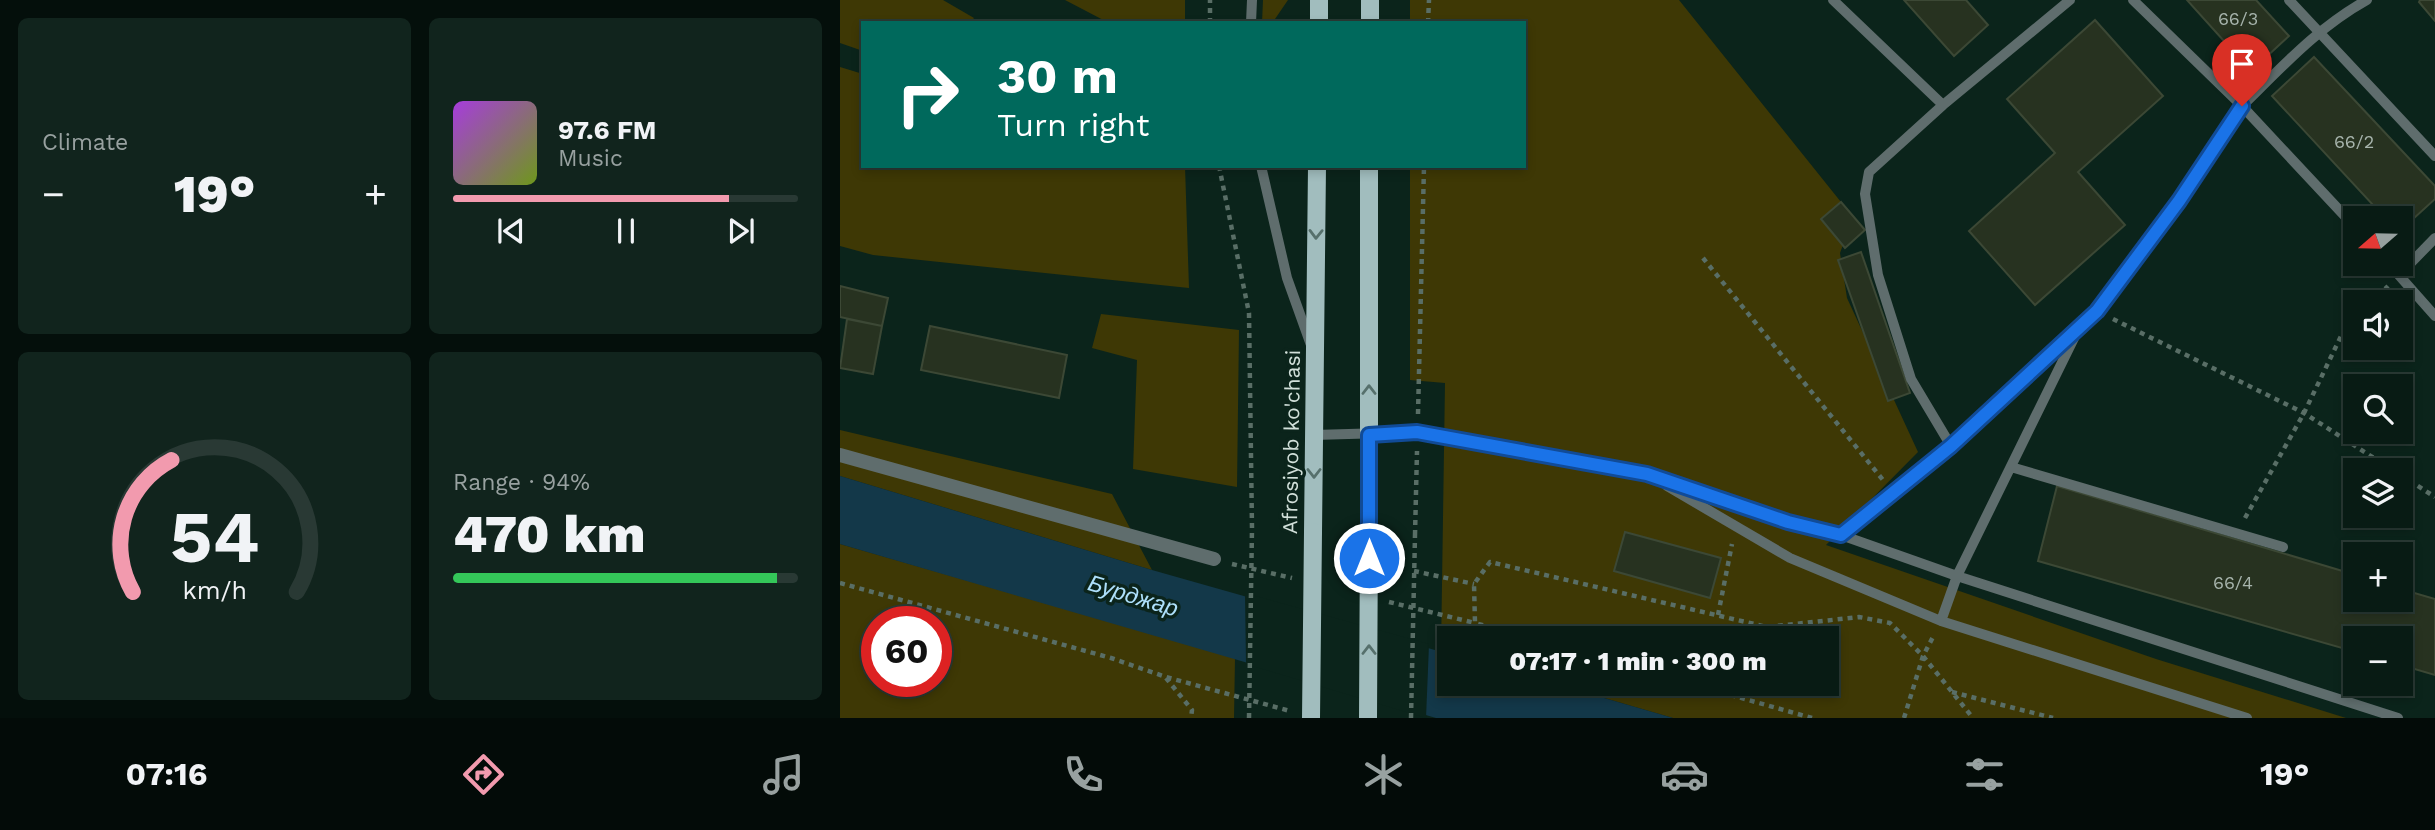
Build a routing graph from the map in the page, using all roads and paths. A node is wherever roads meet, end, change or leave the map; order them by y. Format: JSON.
{"nodes":[{"id":1,"x":1210,"y":0,"type":"edge"},
{"id":2,"x":1252,"y":0,"type":"edge"},
{"id":3,"x":1319,"y":0,"type":"edge"},
{"id":4,"x":1370,"y":0,"type":"edge"},
{"id":5,"x":1429,"y":0,"type":"edge"},
{"id":6,"x":1833,"y":0,"type":"edge"},
{"id":7,"x":2070,"y":0,"type":"edge"},
{"id":8,"x":2133,"y":0,"type":"edge"},
{"id":9,"x":2290,"y":0,"type":"edge"},
{"id":10,"x":2367,"y":0,"type":"edge"},
{"id":11,"x":1210,"y":21,"type":"edge"},
{"id":12,"x":1251,"y":21,"type":"edge"},
{"id":13,"x":1319,"y":21,"type":"edge"},
{"id":14,"x":1370,"y":21,"type":"edge"},
{"id":15,"x":1429,"y":21,"type":"edge"},
{"id":16,"x":2319,"y":31,"type":"junction"},
{"id":17,"x":1943,"y":105,"type":"junction"},
{"id":18,"x":2242,"y":106,"type":"junction"},
{"id":19,"x":2435,"y":156,"type":"edge"},
{"id":20,"x":1219,"y":168,"type":"edge"},
{"id":21,"x":1261,"y":168,"type":"edge"},
{"id":22,"x":1317,"y":168,"type":"edge"},
{"id":23,"x":1369,"y":168,"type":"edge"},
{"id":24,"x":1424,"y":168,"type":"edge"},
{"id":25,"x":2343,"y":214,"type":"edge"},
{"id":26,"x":2435,"y":238,"type":"edge"},
{"id":27,"x":1703,"y":258,"type":"dead end"},
{"id":28,"x":2413,"y":261,"type":"edge"},
{"id":29,"x":2400,"y":276,"type":"edge"},
{"id":30,"x":2097,"y":311,"type":"junction"},
{"id":31,"x":2435,"y":316,"type":"edge"},
{"id":32,"x":2079,"y":328,"type":"junction"},
{"id":33,"x":2343,"y":332,"type":"edge"},
{"id":34,"x":1315,"y":355,"type":"junction"},
{"id":35,"x":2304,"y":413,"type":"junction"},
{"id":36,"x":1417,"y":432,"type":"junction"},
{"id":37,"x":1314,"y":435,"type":"junction"},
{"id":38,"x":1369,"y":435,"type":"junction"},
{"id":39,"x":1951,"y":446,"type":"junction"},
{"id":40,"x":840,"y":454,"type":"edge"},
{"id":41,"x":2374,"y":458,"type":"edge"},
{"id":42,"x":2011,"y":467,"type":"junction"},
{"id":43,"x":1647,"y":474,"type":"junction"},
{"id":44,"x":2413,"y":483,"type":"edge"},
{"id":45,"x":1894,"y":493,"type":"junction"},
{"id":46,"x":2435,"y":497,"type":"edge"},
{"id":47,"x":1735,"y":526,"type":"junction"},
{"id":48,"x":2236,"y":534,"type":"junction"},
{"id":49,"x":1841,"y":535,"type":"junction"},
{"id":50,"x":2283,"y":547,"type":"dead end"},
{"id":51,"x":1214,"y":559,"type":"dead end"},
{"id":52,"x":1414,"y":571,"type":"junction"},
{"id":53,"x":1957,"y":576,"type":"junction"},
{"id":54,"x":840,"y":583,"type":"edge"},
{"id":55,"x":1474,"y":584,"type":"junction"},
{"id":56,"x":1718,"y":615,"type":"junction"},
{"id":57,"x":1941,"y":621,"type":"junction"},
{"id":58,"x":1486,"y":626,"type":"edge"},
{"id":59,"x":1923,"y":656,"type":"junction"},
{"id":60,"x":1166,"y":677,"type":"junction"},
{"id":61,"x":1950,"y":691,"type":"junction"},
{"id":62,"x":1734,"y":696,"type":"edge"},
{"id":63,"x":1306,"y":716,"type":"edge"},
{"id":64,"x":1191,"y":718,"type":"edge"},
{"id":65,"x":1249,"y":718,"type":"edge"},
{"id":66,"x":1368,"y":718,"type":"edge"},
{"id":67,"x":1411,"y":718,"type":"edge"},
{"id":68,"x":1812,"y":718,"type":"edge"},
{"id":69,"x":1904,"y":718,"type":"edge"},
{"id":70,"x":1973,"y":718,"type":"edge"},
{"id":71,"x":2053,"y":718,"type":"edge"},
{"id":72,"x":2247,"y":718,"type":"edge"},
{"id":73,"x":2398,"y":718,"type":"edge"}],
"edges":[{"from":1,"to":11,"type":"path"},
{"from":2,"to":12,"type":"lane"},
{"from":3,"to":13,"type":"main road"},
{"from":4,"to":14,"type":"main road"},
{"from":5,"to":15,"type":"path"},
{"from":6,"to":17,"type":"lane"},
{"from":7,"to":17,"type":"lane"},
{"from":8,"to":18,"type":"lane"},
{"from":9,"to":16,"type":"lane"},
{"from":10,"to":16,"type":"lane"},
{"from":16,"to":18,"type":"lane"},
{"from":16,"to":19,"type":"lane"},
{"from":17,"to":39,"type":"lane"},
{"from":18,"to":25,"type":"lane"},
{"from":18,"to":30,"type":"lane"},
{"from":20,"to":65,"type":"path","bridge":true},
{"from":21,"to":34,"type":"lane"},
{"from":22,"to":34,"type":"main road","name":"Afrosiyob ko'chasi","one_way":true},
{"from":38,"to":23,"type":"main road","one_way":true},
{"from":24,"to":36,"type":"path"},
{"from":26,"to":28,"type":"lane"},
{"from":27,"to":45,"type":"path"},
{"from":29,"to":31,"type":"lane"},
{"from":30,"to":32,"type":"lane"},
{"from":30,"to":35,"type":"path"},
{"from":32,"to":39,"type":"lane"},
{"from":32,"to":42,"type":"lane"},
{"from":33,"to":35,"type":"path"},
{"from":34,"to":37,"type":"main road","name":"Afrosiyob ko'chasi"},
{"from":35,"to":41,"type":"path"},
{"from":35,"to":48,"type":"path"},
{"from":36,"to":38,"type":"lane"},
{"from":36,"to":43,"type":"lane"},
{"from":36,"to":52,"type":"path","bridge":true},
{"from":37,"to":38,"type":"lane"},
{"from":37,"to":63,"type":"main road","name":"Afrosiyob ko'chasi","one_way":true,"bridge":true},
{"from":66,"to":38,"type":"main road","one_way":true,"bridge":true},
{"from":39,"to":45,"type":"lane"},
{"from":40,"to":51,"type":"street"},
{"from":42,"to":48,"type":"lane"},
{"from":42,"to":53,"type":"lane"},
{"from":43,"to":47,"type":"lane"},
{"from":43,"to":49,"type":"lane"},
{"from":44,"to":46,"type":"path"},
{"from":45,"to":49,"type":"lane"},
{"from":47,"to":56,"type":"path"},
{"from":47,"to":57,"type":"lane"},
{"from":48,"to":50,"type":"lane"},
{"from":49,"to":53,"type":"lane"},
{"from":52,"to":55,"type":"path"},
{"from":52,"to":67,"type":"path","bridge":true},
{"from":53,"to":57,"type":"lane"},
{"from":53,"to":73,"type":"lane"},
{"from":54,"to":60,"type":"path"},
{"from":55,"to":56,"type":"path"},
{"from":55,"to":58,"type":"path"},
{"from":56,"to":59,"type":"path"},
{"from":57,"to":59,"type":"path"},
{"from":57,"to":72,"type":"lane"},
{"from":59,"to":61,"type":"path"},
{"from":59,"to":69,"type":"path"},
{"from":60,"to":63,"type":"path"},
{"from":60,"to":64,"type":"path"},
{"from":61,"to":70,"type":"path"},
{"from":61,"to":71,"type":"path"},
{"from":62,"to":68,"type":"path"}]}
